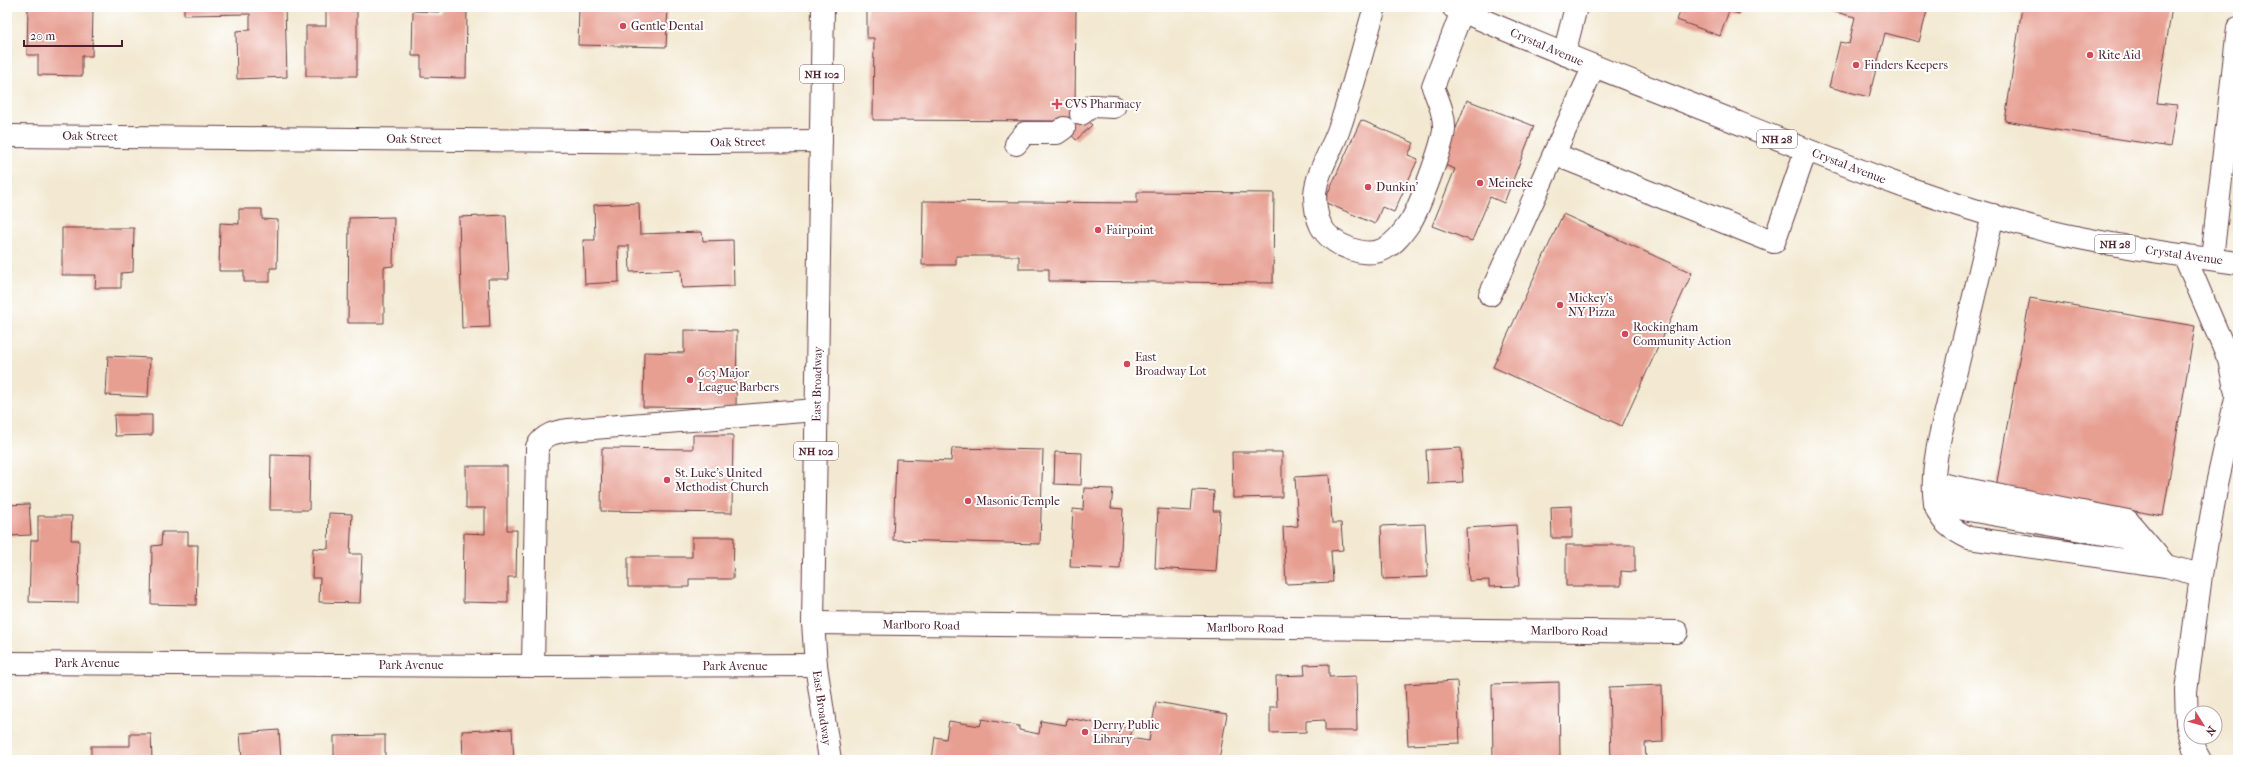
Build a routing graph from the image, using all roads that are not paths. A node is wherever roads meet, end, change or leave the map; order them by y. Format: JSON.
{"nodes":[{"id":1,"x":823,"y":7,"type":"edge"},
{"id":2,"x":1375,"y":7,"type":"edge"},
{"id":3,"x":1576,"y":7,"type":"edge"},
{"id":4,"x":1458,"y":9,"type":"edge"},
{"id":5,"x":2238,"y":28,"type":"edge"},
{"id":6,"x":1564,"y":54,"type":"junction"},
{"id":7,"x":1594,"y":66,"type":"junction"},
{"id":8,"x":1114,"y":106,"type":"dead end"},
{"id":9,"x":1082,"y":114,"type":"dead end"},
{"id":10,"x":1064,"y":128,"type":"dead end"},
{"id":11,"x":7,"y":136,"type":"edge"},
{"id":12,"x":821,"y":141,"type":"junction"},
{"id":13,"x":1016,"y":144,"type":"dead end"},
{"id":14,"x":1806,"y":150,"type":"junction"},
{"id":15,"x":1554,"y":154,"type":"junction"},
{"id":16,"x":1993,"y":215,"type":"junction"},
{"id":17,"x":2184,"y":255,"type":"junction"},
{"id":18,"x":2212,"y":259,"type":"junction"},
{"id":19,"x":2238,"y":263,"type":"edge"},
{"id":20,"x":1490,"y":295,"type":"dead end"},
{"id":21,"x":2237,"y":391,"type":"edge"},
{"id":22,"x":816,"y":410,"type":"junction"},
{"id":23,"x":1935,"y":483,"type":"junction"},
{"id":24,"x":2158,"y":565,"type":"junction"},
{"id":25,"x":2201,"y":575,"type":"junction"},
{"id":26,"x":814,"y":623,"type":"junction"},
{"id":27,"x":1677,"y":632,"type":"dead end"},
{"id":28,"x":7,"y":663,"type":"edge"},
{"id":29,"x":816,"y":665,"type":"junction"},
{"id":30,"x":533,"y":666,"type":"junction"},
{"id":31,"x":830,"y":760,"type":"edge"},
{"id":32,"x":2200,"y":760,"type":"edge"}],
"edges":[{"from":1,"to":12,"type":"street","name":"East Broadway","number":"NH 102"},
{"from":2,"to":4,"type":"street"},
{"from":3,"to":6,"type":"street"},
{"from":4,"to":6,"type":"street","name":"Crystal Avenue","number":"NH 28"},
{"from":5,"to":18,"type":"street"},
{"from":6,"to":7,"type":"street","name":"Crystal Avenue","number":"NH 28"},
{"from":7,"to":14,"type":"street","name":"Crystal Avenue","number":"NH 28"},
{"from":7,"to":15,"type":"street"},
{"from":8,"to":9,"type":"street"},
{"from":10,"to":13,"type":"street"},
{"from":11,"to":12,"type":"street","name":"Oak Street"},
{"from":12,"to":22,"type":"street","name":"East Broadway","number":"NH 102"},
{"from":14,"to":15,"type":"street"},
{"from":14,"to":16,"type":"street","name":"Crystal Avenue","number":"NH 28"},
{"from":15,"to":20,"type":"street"},
{"from":16,"to":17,"type":"street","name":"Crystal Avenue","number":"NH 28"},
{"from":16,"to":23,"type":"street"},
{"from":17,"to":18,"type":"street","name":"Crystal Avenue","number":"NH 28"},
{"from":17,"to":21,"type":"street"},
{"from":18,"to":19,"type":"street","name":"Crystal Avenue","number":"NH 28"},
{"from":21,"to":25,"type":"street"},
{"from":22,"to":26,"type":"street","name":"East Broadway","number":"NH 102"},
{"from":22,"to":30,"type":"street"},
{"from":23,"to":24,"type":"street"},
{"from":23,"to":24,"type":"street"},
{"from":24,"to":25,"type":"street"},
{"from":25,"to":32,"type":"street"},
{"from":26,"to":27,"type":"street","name":"Marlboro Road"},
{"from":26,"to":29,"type":"street","name":"East Broadway","number":"NH 102"},
{"from":28,"to":30,"type":"street","name":"Park Avenue"},
{"from":29,"to":30,"type":"street","name":"Park Avenue"},
{"from":29,"to":31,"type":"street","name":"East Broadway","number":"NH 102"}]}
